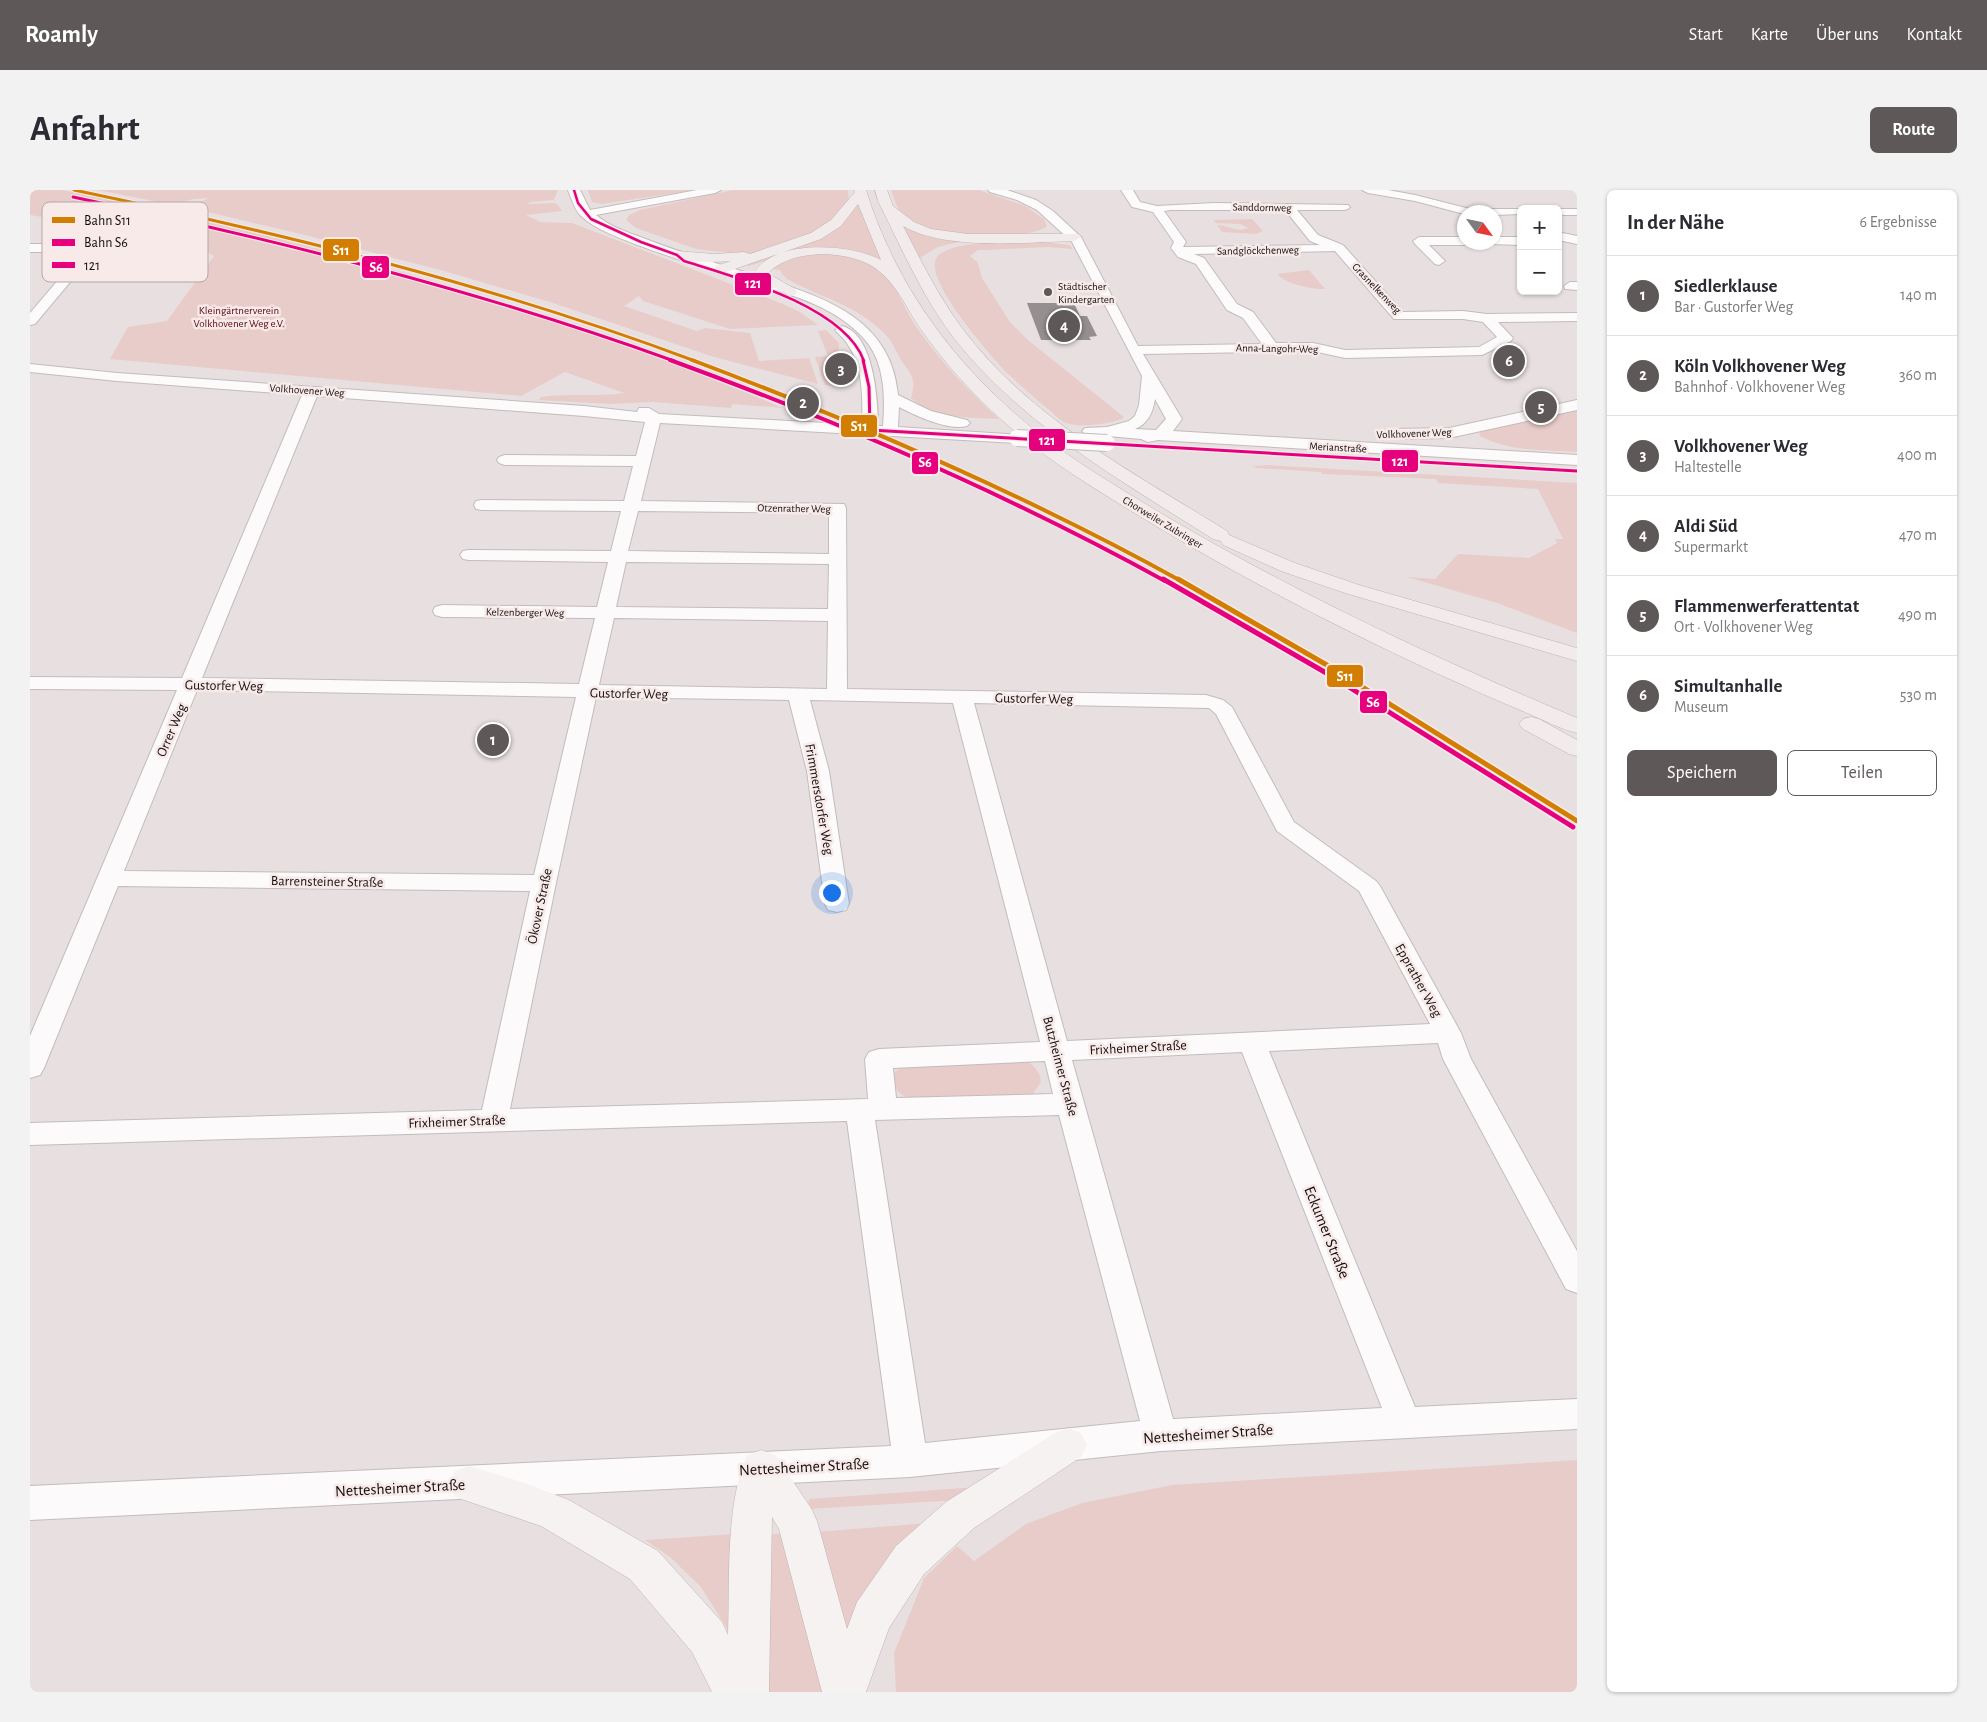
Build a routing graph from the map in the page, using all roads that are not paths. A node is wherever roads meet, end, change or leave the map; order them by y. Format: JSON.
{"nodes":[{"id":1,"x":574,"y":190,"type":"edge"},
{"id":2,"x":715,"y":190,"type":"edge"},
{"id":3,"x":994,"y":190,"type":"edge"},
{"id":4,"x":1025,"y":190,"type":"edge"},
{"id":5,"x":1127,"y":190,"type":"edge"},
{"id":6,"x":1370,"y":190,"type":"edge"},
{"id":7,"x":861,"y":191,"type":"edge"},
{"id":8,"x":1011,"y":194,"type":"junction"},
{"id":9,"x":883,"y":195,"type":"edge"},
{"id":10,"x":1334,"y":196,"type":"dead end"},
{"id":11,"x":632,"y":205,"type":"junction"},
{"id":12,"x":1288,"y":208,"type":"junction"},
{"id":13,"x":1157,"y":209,"type":"junction"},
{"id":14,"x":1457,"y":209,"type":"edge"},
{"id":15,"x":1502,"y":211,"type":"edge"},
{"id":16,"x":1517,"y":211,"type":"edge"},
{"id":17,"x":1562,"y":212,"type":"edge"},
{"id":18,"x":1577,"y":212,"type":"edge"},
{"id":19,"x":585,"y":214,"type":"junction"},
{"id":20,"x":1055,"y":217,"type":"junction"},
{"id":21,"x":1502,"y":222,"type":"edge"},
{"id":22,"x":1509,"y":224,"type":"dead end"},
{"id":23,"x":609,"y":228,"type":"junction"},
{"id":24,"x":1023,"y":237,"type":"junction"},
{"id":25,"x":1562,"y":237,"type":"edge"},
{"id":26,"x":1076,"y":239,"type":"junction"},
{"id":27,"x":1562,"y":240,"type":"edge"},
{"id":28,"x":1577,"y":240,"type":"edge"},
{"id":29,"x":1457,"y":241,"type":"edge"},
{"id":30,"x":1502,"y":241,"type":"edge"},
{"id":31,"x":1517,"y":242,"type":"edge"},
{"id":32,"x":1339,"y":248,"type":"junction"},
{"id":33,"x":939,"y":249,"type":"dead end"},
{"id":34,"x":1178,"y":251,"type":"junction"},
{"id":35,"x":677,"y":255,"type":"junction"},
{"id":36,"x":777,"y":255,"type":"junction"},
{"id":37,"x":927,"y":260,"type":"dead end"},
{"id":38,"x":1439,"y":261,"type":"dead end"},
{"id":39,"x":723,"y":272,"type":"junction"},
{"id":40,"x":896,"y":278,"type":"junction"},
{"id":41,"x":924,"y":281,"type":"junction"},
{"id":42,"x":63,"y":282,"type":"edge"},
{"id":43,"x":790,"y":292,"type":"junction"},
{"id":44,"x":1577,"y":317,"type":"edge"},
{"id":45,"x":1487,"y":318,"type":"junction"},
{"id":46,"x":30,"y":321,"type":"edge"},
{"id":47,"x":1271,"y":347,"type":"junction"},
{"id":48,"x":1134,"y":350,"type":"junction"},
{"id":49,"x":30,"y":368,"type":"edge"},
{"id":50,"x":1149,"y":376,"type":"junction"},
{"id":51,"x":310,"y":390,"type":"junction"},
{"id":52,"x":892,"y":397,"type":"junction"},
{"id":53,"x":1577,"y":405,"type":"edge"},
{"id":54,"x":1147,"y":409,"type":"junction"},
{"id":55,"x":649,"y":414,"type":"junction"},
{"id":56,"x":870,"y":419,"type":"junction"},
{"id":57,"x":1174,"y":419,"type":"junction"},
{"id":58,"x":891,"y":422,"type":"junction"},
{"id":59,"x":979,"y":425,"type":"junction"},
{"id":60,"x":1090,"y":431,"type":"junction"},
{"id":61,"x":1308,"y":434,"type":"dead end"},
{"id":62,"x":1222,"y":440,"type":"junction"},
{"id":63,"x":1165,"y":441,"type":"junction"},
{"id":64,"x":505,"y":460,"type":"dead end"},
{"id":65,"x":1577,"y":460,"type":"edge"},
{"id":66,"x":641,"y":461,"type":"junction"},
{"id":67,"x":1577,"y":471,"type":"edge"},
{"id":68,"x":482,"y":506,"type":"dead end"},
{"id":69,"x":630,"y":506,"type":"junction"},
{"id":70,"x":1230,"y":540,"type":"junction"},
{"id":71,"x":468,"y":555,"type":"dead end"},
{"id":72,"x":618,"y":557,"type":"junction"},
{"id":73,"x":837,"y":559,"type":"junction"},
{"id":74,"x":442,"y":611,"type":"dead end"},
{"id":75,"x":607,"y":613,"type":"junction"},
{"id":76,"x":836,"y":616,"type":"junction"},
{"id":77,"x":1377,"y":638,"type":"junction"},
{"id":78,"x":1577,"y":654,"type":"edge"},
{"id":79,"x":30,"y":683,"type":"edge"},
{"id":80,"x":191,"y":684,"type":"junction"},
{"id":81,"x":588,"y":692,"type":"junction"},
{"id":82,"x":798,"y":695,"type":"junction"},
{"id":83,"x":837,"y":695,"type":"junction"},
{"id":84,"x":962,"y":697,"type":"junction"},
{"id":85,"x":1577,"y":708,"type":"edge"},
{"id":86,"x":1225,"y":711,"type":"joint"},
{"id":87,"x":1577,"y":726,"type":"edge"},
{"id":88,"x":1577,"y":749,"type":"edge"},
{"id":89,"x":109,"y":878,"type":"junction"},
{"id":90,"x":544,"y":883,"type":"junction"},
{"id":91,"x":836,"y":904,"type":"dead end"},
{"id":92,"x":1448,"y":1033,"type":"junction"},
{"id":93,"x":1252,"y":1042,"type":"junction"},
{"id":94,"x":1058,"y":1052,"type":"junction"},
{"id":95,"x":30,"y":1068,"type":"edge"},
{"id":96,"x":1070,"y":1104,"type":"junction"},
{"id":97,"x":872,"y":1110,"type":"junction"},
{"id":98,"x":494,"y":1120,"type":"junction"},
{"id":99,"x":30,"y":1134,"type":"edge"},
{"id":100,"x":1577,"y":1280,"type":"edge"},
{"id":101,"x":1577,"y":1414,"type":"edge"},
{"id":102,"x":1404,"y":1422,"type":"junction"},
{"id":103,"x":1161,"y":1435,"type":"junction"},
{"id":104,"x":1068,"y":1445,"type":"junction"},
{"id":105,"x":910,"y":1461,"type":"junction"},
{"id":106,"x":761,"y":1468,"type":"junction"},
{"id":107,"x":469,"y":1484,"type":"junction"},
{"id":108,"x":30,"y":1503,"type":"edge"},
{"id":109,"x":734,"y":1692,"type":"edge"},
{"id":110,"x":748,"y":1692,"type":"edge"},
{"id":111,"x":844,"y":1692,"type":"edge"}],
"edges":[{"from":1,"to":19,"type":"street"},
{"from":2,"to":11,"type":"street"},
{"from":3,"to":8,"type":"street"},
{"from":4,"to":8,"type":"street"},
{"from":5,"to":13,"type":"street"},
{"from":6,"to":14,"type":"street"},
{"from":7,"to":36,"type":"highway"},
{"from":7,"to":40,"type":"highway","name":"Chorweiler Zubringer"},
{"from":8,"to":20,"type":"street"},
{"from":9,"to":24,"type":"highway"},
{"from":9,"to":41,"type":"highway","name":"Chorweiler Zubringer"},
{"from":10,"to":12,"type":"street","name":"Sanddornweg"},
{"from":11,"to":19,"type":"street"},
{"from":11,"to":23,"type":"street"},
{"from":12,"to":13,"type":"street","name":"Sanddornweg"},
{"from":12,"to":32,"type":"street","name":"Grasnelkenweg"},
{"from":13,"to":34,"type":"street"},
{"from":15,"to":16,"type":"street"},
{"from":17,"to":18,"type":"street"},
{"from":19,"to":23,"type":"street"},
{"from":20,"to":24,"type":"highway"},
{"from":20,"to":26,"type":"street"},
{"from":21,"to":22,"type":"street"},
{"from":23,"to":35,"type":"street"},
{"from":24,"to":26,"type":"highway"},
{"from":25,"to":28,"type":"street"},
{"from":26,"to":33,"type":"highway"},
{"from":26,"to":48,"type":"street"},
{"from":27,"to":28,"type":"street"},
{"from":29,"to":38,"type":"street"},
{"from":30,"to":31,"type":"street"},
{"from":32,"to":34,"type":"street","name":"Sandglöckchenweg"},
{"from":32,"to":45,"type":"street","name":"Grasnelkenweg"},
{"from":34,"to":47,"type":"street","name":"Sandglöckchenweg"},
{"from":35,"to":36,"type":"highway"},
{"from":35,"to":39,"type":"street"},
{"from":36,"to":39,"type":"highway"},
{"from":36,"to":40,"type":"highway"},
{"from":36,"to":43,"type":"highway"},
{"from":37,"to":41,"type":"highway"},
{"from":39,"to":43,"type":"street"},
{"from":39,"to":56,"type":"street"},
{"from":40,"to":77,"type":"highway","name":"Chorweiler Zubringer"},
{"from":41,"to":70,"type":"highway","name":"Chorweiler Zubringer"},
{"from":42,"to":46,"type":"street"},
{"from":43,"to":52,"type":"street"},
{"from":44,"to":45,"type":"street","name":"Grasnelkenweg"},
{"from":45,"to":47,"type":"street","name":"Anna-Langohr-Weg"},
{"from":47,"to":48,"type":"street","name":"Anna-Langohr-Weg"},
{"from":48,"to":50,"type":"street"},
{"from":49,"to":51,"type":"street","name":"Volkhovener Weg"},
{"from":50,"to":54,"type":"street"},
{"from":50,"to":57,"type":"street"},
{"from":51,"to":55,"type":"street","name":"Volkhovener Weg"},
{"from":51,"to":80,"type":"street","name":"Orrer Weg"},
{"from":52,"to":58,"type":"street"},
{"from":52,"to":59,"type":"street"},
{"from":53,"to":61,"type":"street","name":"Volkhovener Weg"},
{"from":54,"to":60,"type":"street"},
{"from":54,"to":63,"type":"street"},
{"from":55,"to":56,"type":"street","name":"Volkhovener Weg"},
{"from":55,"to":56,"type":"street","name":"Volkhovener Weg"},
{"from":55,"to":66,"type":"street"},
{"from":56,"to":58,"type":"street","name":"Volkhovener Weg"},
{"from":57,"to":62,"type":"street"},
{"from":57,"to":63,"type":"street"},
{"from":58,"to":59,"type":"street","name":"Volkhovener Weg"},
{"from":58,"to":63,"type":"street","name":"Volkhovener Weg","bridge":true},
{"from":59,"to":60,"type":"street","name":"Volkhovener Weg"},
{"from":60,"to":63,"type":"street","name":"Volkhovener Weg"},
{"from":62,"to":63,"type":"street","name":"Merianstraße"},
{"from":62,"to":65,"type":"street","name":"Merianstraße"},
{"from":63,"to":67,"type":"street","name":"Merianstraße"},
{"from":64,"to":66,"type":"street"},
{"from":66,"to":69,"type":"street"},
{"from":68,"to":69,"type":"street"},
{"from":69,"to":72,"type":"street"},
{"from":69,"to":73,"type":"street","name":"Otzenrather Weg"},
{"from":70,"to":78,"type":"highway"},
{"from":70,"to":85,"type":"highway","name":"Chorweiler Zubringer"},
{"from":71,"to":72,"type":"street"},
{"from":72,"to":73,"type":"street"},
{"from":72,"to":75,"type":"street"},
{"from":73,"to":76,"type":"street","name":"Otzenrather Weg"},
{"from":74,"to":75,"type":"street","name":"Kelzenberger Weg"},
{"from":75,"to":76,"type":"street","name":"Kelzenberger Weg"},
{"from":75,"to":81,"type":"street"},
{"from":76,"to":83,"type":"street","name":"Otzenrather Weg"},
{"from":77,"to":87,"type":"highway","name":"Chorweiler Zubringer"},
{"from":77,"to":88,"type":"highway"},
{"from":79,"to":80,"type":"street","name":"Gustorfer Weg"},
{"from":80,"to":81,"type":"street","name":"Gustorfer Weg"},
{"from":80,"to":89,"type":"street","name":"Orrer Weg"},
{"from":81,"to":82,"type":"street","name":"Gustorfer Weg"},
{"from":81,"to":90,"type":"street","name":"Ökover Straße"},
{"from":82,"to":83,"type":"street","name":"Gustorfer Weg"},
{"from":82,"to":91,"type":"street","name":"Frimmersdorfer Weg"},
{"from":83,"to":84,"type":"street","name":"Gustorfer Weg"},
{"from":84,"to":86,"type":"street","name":"Gustorfer Weg"},
{"from":84,"to":94,"type":"street","name":"Butzheimer Straße"},
{"from":86,"to":92,"type":"street","name":"Epprather Weg"},
{"from":89,"to":90,"type":"street","name":"Barrensteiner Straße"},
{"from":89,"to":95,"type":"street","name":"Orrer Weg"},
{"from":90,"to":98,"type":"street","name":"Ökover Straße"},
{"from":92,"to":93,"type":"street","name":"Frixheimer Straße"},
{"from":92,"to":100,"type":"street","name":"Epprather Weg"},
{"from":93,"to":94,"type":"street","name":"Frixheimer Straße"},
{"from":93,"to":102,"type":"street","name":"Eckumer Straße"},
{"from":94,"to":96,"type":"street","name":"Butzheimer Straße"},
{"from":94,"to":97,"type":"street","name":"Frixheimer Straße"},
{"from":96,"to":97,"type":"street","name":"Frixheimer Straße"},
{"from":96,"to":103,"type":"street","name":"Butzheimer Straße"},
{"from":97,"to":98,"type":"street","name":"Frixheimer Straße"},
{"from":97,"to":105,"type":"street"},
{"from":98,"to":99,"type":"street","name":"Frixheimer Straße"},
{"from":101,"to":102,"type":"street","name":"Nettesheimer Straße"},
{"from":102,"to":103,"type":"street","name":"Nettesheimer Straße"},
{"from":103,"to":104,"type":"street","name":"Nettesheimer Straße"},
{"from":104,"to":105,"type":"street","name":"Nettesheimer Straße"},
{"from":104,"to":111,"type":"main road"},
{"from":105,"to":106,"type":"street","name":"Nettesheimer Straße"},
{"from":106,"to":107,"type":"street","name":"Nettesheimer Straße"},
{"from":106,"to":110,"type":"main road"},
{"from":106,"to":111,"type":"main road"},
{"from":107,"to":108,"type":"street","name":"Nettesheimer Straße"},
{"from":107,"to":109,"type":"main road"}]}
